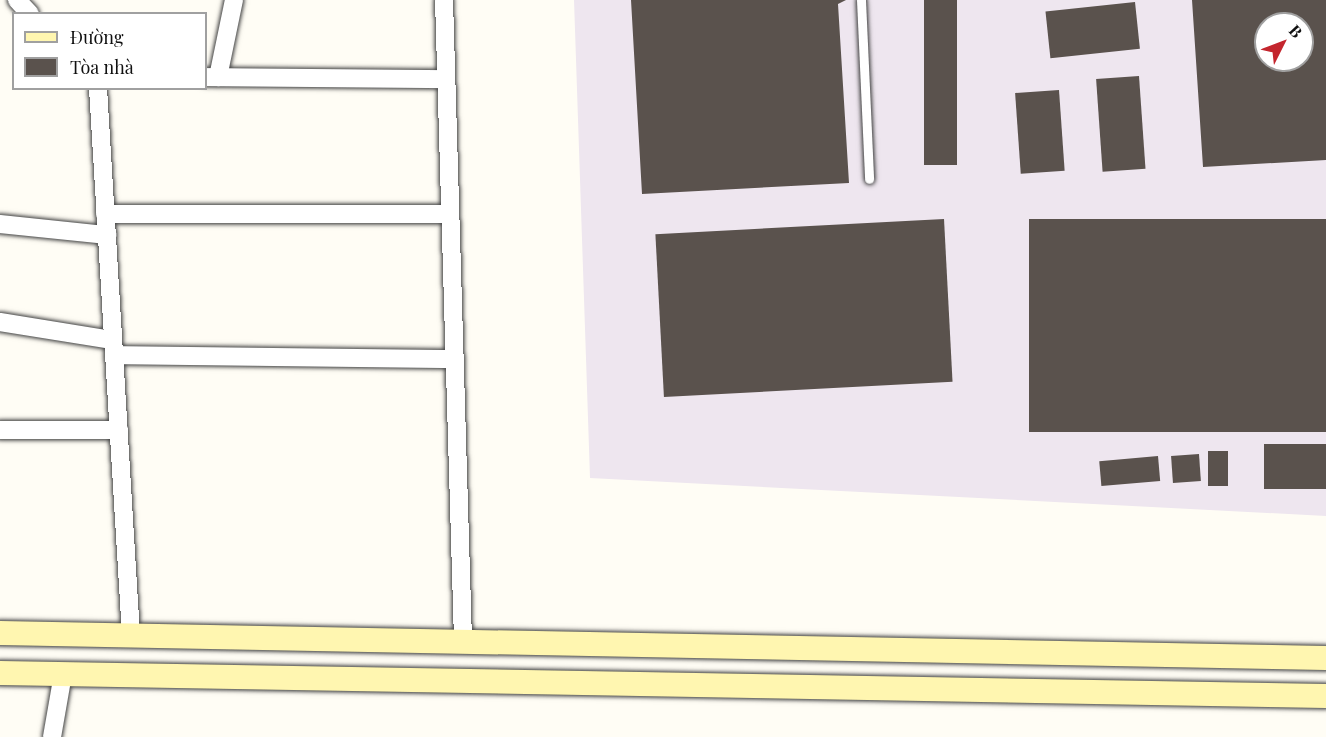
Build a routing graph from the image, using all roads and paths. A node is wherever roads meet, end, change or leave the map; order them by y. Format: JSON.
{"nodes":[{"id":1,"x":17,"y":0,"type":"edge"},
{"id":2,"x":234,"y":0,"type":"edge"},
{"id":3,"x":444,"y":0,"type":"edge"},
{"id":4,"x":861,"y":0,"type":"edge"},
{"id":5,"x":28,"y":12,"type":"edge"},
{"id":6,"x":212,"y":77,"type":"edge"},
{"id":7,"x":446,"y":79,"type":"junction"},
{"id":8,"x":98,"y":90,"type":"edge"},
{"id":9,"x":869,"y":179,"type":"dead end"},
{"id":10,"x":105,"y":214,"type":"junction"},
{"id":11,"x":450,"y":214,"type":"junction"},
{"id":12,"x":0,"y":224,"type":"edge"},
{"id":13,"x":107,"y":235,"type":"junction"},
{"id":14,"x":0,"y":322,"type":"edge"},
{"id":15,"x":114,"y":347,"type":"junction"},
{"id":16,"x":454,"y":359,"type":"junction"},
{"id":17,"x":0,"y":430,"type":"edge"},
{"id":18,"x":119,"y":430,"type":"junction"},
{"id":19,"x":0,"y":633,"type":"edge"},
{"id":20,"x":86,"y":634,"type":"junction"},
{"id":21,"x":131,"y":635,"type":"junction"},
{"id":22,"x":462,"y":640,"type":"junction"},
{"id":23,"x":1326,"y":658,"type":"edge"},
{"id":24,"x":0,"y":673,"type":"edge"},
{"id":25,"x":74,"y":674,"type":"junction"},
{"id":26,"x":1326,"y":696,"type":"edge"},
{"id":27,"x":52,"y":737,"type":"edge"}],
"edges":[{"from":1,"to":5,"type":"street"},
{"from":2,"to":6,"type":"street"},
{"from":3,"to":7,"type":"street"},
{"from":4,"to":9,"type":"lane"},
{"from":6,"to":7,"type":"street"},
{"from":7,"to":11,"type":"street"},
{"from":8,"to":10,"type":"street"},
{"from":10,"to":11,"type":"street"},
{"from":10,"to":13,"type":"street"},
{"from":11,"to":16,"type":"street"},
{"from":12,"to":13,"type":"street"},
{"from":13,"to":15,"type":"street"},
{"from":14,"to":15,"type":"street"},
{"from":15,"to":16,"type":"street"},
{"from":15,"to":18,"type":"street"},
{"from":16,"to":22,"type":"street"},
{"from":17,"to":18,"type":"street"},
{"from":18,"to":21,"type":"street"},
{"from":19,"to":20,"type":"main road"},
{"from":20,"to":21,"type":"main road"},
{"from":20,"to":25,"type":"main road"},
{"from":21,"to":22,"type":"main road"},
{"from":22,"to":23,"type":"main road"},
{"from":24,"to":25,"type":"main road"},
{"from":25,"to":26,"type":"main road"},
{"from":25,"to":27,"type":"street"}]}
